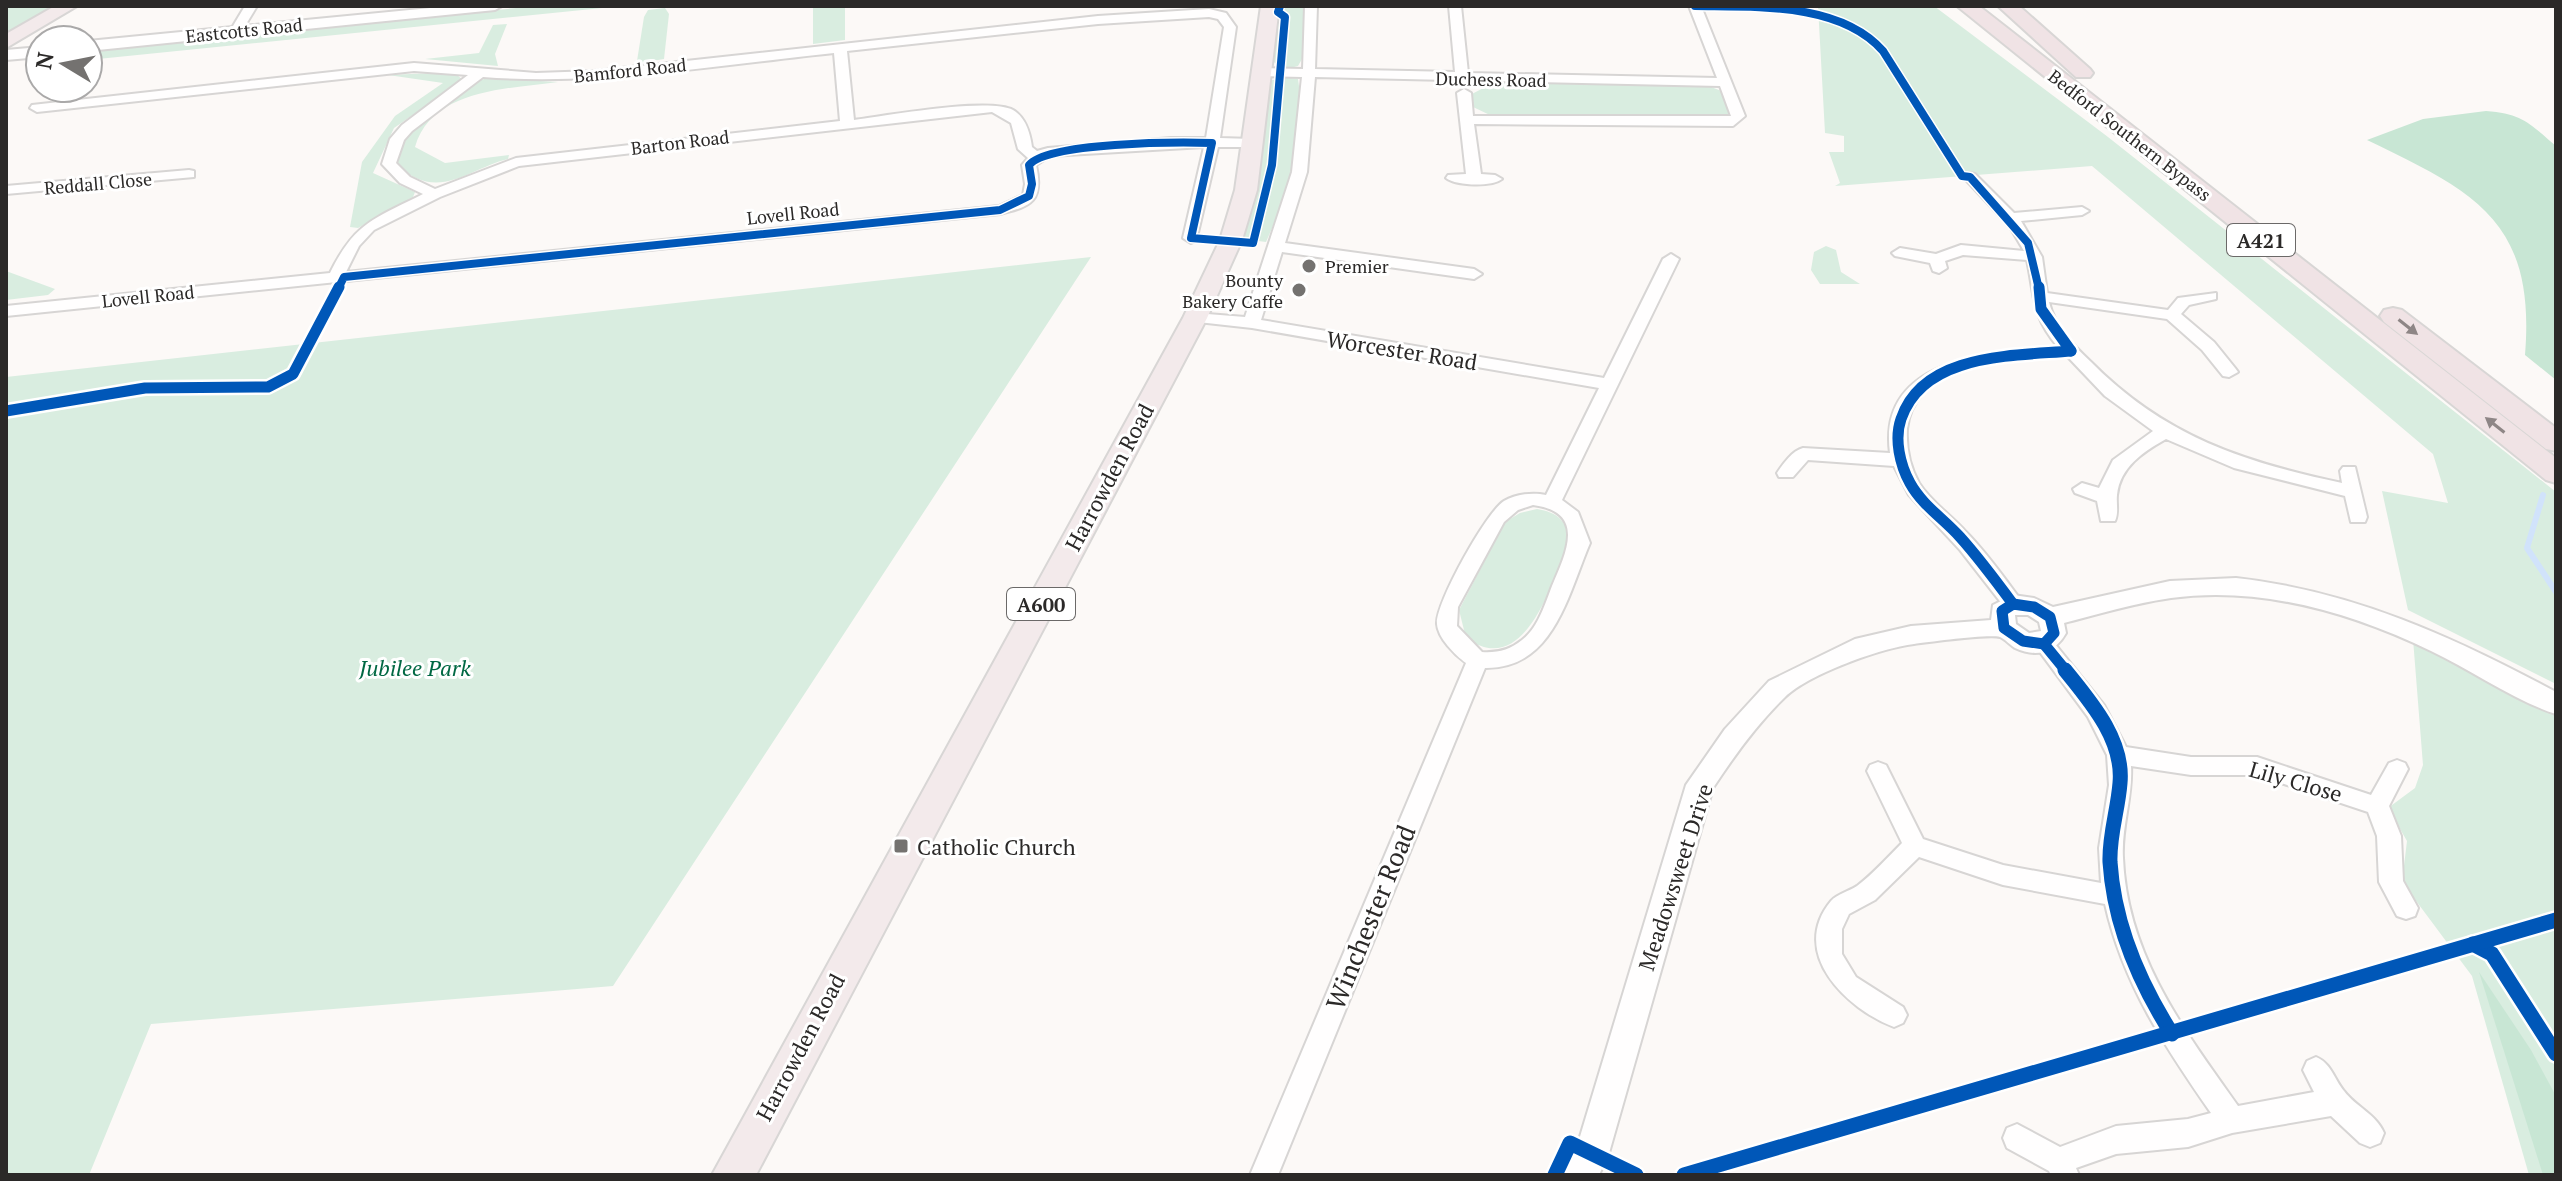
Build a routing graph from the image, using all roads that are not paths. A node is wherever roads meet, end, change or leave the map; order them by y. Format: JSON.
{"nodes":[{"id":1,"x":68,"y":6,"type":"edge"},
{"id":2,"x":251,"y":6,"type":"edge"},
{"id":3,"x":495,"y":6,"type":"edge"},
{"id":4,"x":1270,"y":6,"type":"edge"},
{"id":5,"x":1311,"y":6,"type":"edge"},
{"id":6,"x":1455,"y":6,"type":"edge"},
{"id":7,"x":1695,"y":6,"type":"edge"},
{"id":8,"x":1945,"y":6,"type":"edge"},
{"id":9,"x":1967,"y":6,"type":"edge"},
{"id":10,"x":1991,"y":6,"type":"edge"},
{"id":11,"x":2008,"y":6,"type":"edge"},
{"id":12,"x":236,"y":31,"type":"junction"},
{"id":13,"x":6,"y":42,"type":"edge"},
{"id":14,"x":104,"y":44,"type":"edge"},
{"id":15,"x":840,"y":48,"type":"junction"},
{"id":16,"x":481,"y":72,"type":"junction"},
{"id":17,"x":1259,"y":72,"type":"junction"},
{"id":18,"x":1308,"y":72,"type":"junction"},
{"id":19,"x":1723,"y":82,"type":"junction"},
{"id":20,"x":1463,"y":86,"type":"junction"},
{"id":21,"x":2117,"y":104,"type":"junction"},
{"id":22,"x":2092,"y":105,"type":"junction"},
{"id":23,"x":37,"y":108,"type":"dead end"},
{"id":24,"x":1468,"y":120,"type":"junction"},
{"id":25,"x":847,"y":122,"type":"junction"},
{"id":26,"x":1212,"y":143,"type":"junction"},
{"id":27,"x":1252,"y":143,"type":"junction"},
{"id":28,"x":1036,"y":157,"type":"junction"},
{"id":29,"x":190,"y":175,"type":"dead end"},
{"id":30,"x":1970,"y":177,"type":"dead end"},
{"id":31,"x":1453,"y":178,"type":"dead end"},
{"id":32,"x":1474,"y":179,"type":"junction"},
{"id":33,"x":1495,"y":179,"type":"dead end"},
{"id":34,"x":6,"y":190,"type":"edge"},
{"id":35,"x":435,"y":194,"type":"junction"},
{"id":36,"x":2082,"y":211,"type":"dead end"},
{"id":37,"x":2010,"y":218,"type":"junction"},
{"id":38,"x":1191,"y":238,"type":"dead end"},
{"id":39,"x":1275,"y":246,"type":"junction"},
{"id":40,"x":1900,"y":253,"type":"dead end"},
{"id":41,"x":2033,"y":256,"type":"junction"},
{"id":42,"x":1671,"y":259,"type":"dead end"},
{"id":43,"x":1474,"y":274,"type":"dead end"},
{"id":44,"x":336,"y":277,"type":"junction"},
{"id":45,"x":2038,"y":296,"type":"junction"},
{"id":46,"x":2210,"y":296,"type":"dead end"},
{"id":47,"x":6,"y":311,"type":"edge"},
{"id":48,"x":2172,"y":315,"type":"junction"},
{"id":49,"x":1195,"y":318,"type":"junction"},
{"id":50,"x":1252,"y":323,"type":"junction"},
{"id":51,"x":2071,"y":351,"type":"junction"},
{"id":52,"x":2229,"y":372,"type":"dead end"},
{"id":53,"x":1609,"y":384,"type":"junction"},
{"id":54,"x":2164,"y":432,"type":"junction"},
{"id":55,"x":2556,"y":442,"type":"edge"},
{"id":56,"x":1901,"y":460,"type":"junction"},
{"id":57,"x":2349,"y":471,"type":"dead end"},
{"id":58,"x":1786,"y":473,"type":"dead end"},
{"id":59,"x":2556,"y":473,"type":"edge"},
{"id":60,"x":2082,"y":489,"type":"dead end"},
{"id":61,"x":2353,"y":492,"type":"junction"},
{"id":62,"x":1553,"y":500,"type":"junction"},
{"id":63,"x":2358,"y":517,"type":"dead end"},
{"id":64,"x":2009,"y":616,"type":"junction"},
{"id":65,"x":2050,"y":617,"type":"junction"},
{"id":66,"x":2044,"y":644,"type":"junction"},
{"id":67,"x":1478,"y":659,"type":"junction"},
{"id":68,"x":2556,"y":704,"type":"edge"},
{"id":69,"x":2118,"y":755,"type":"junction"},
{"id":70,"x":2397,"y":769,"type":"dead end"},
{"id":71,"x":1878,"y":771,"type":"dead end"},
{"id":72,"x":2377,"y":806,"type":"junction"},
{"id":73,"x":1915,"y":846,"type":"junction"},
{"id":74,"x":2116,"y":896,"type":"junction"},
{"id":75,"x":2406,"y":908,"type":"dead end"},
{"id":76,"x":1894,"y":1015,"type":"dead end"},
{"id":77,"x":2316,"y":1070,"type":"dead end"},
{"id":78,"x":2335,"y":1102,"type":"junction"},
{"id":79,"x":2232,"y":1120,"type":"junction"},
{"id":80,"x":2370,"y":1133,"type":"dead end"},
{"id":81,"x":2017,"y":1138,"type":"dead end"},
{"id":82,"x":2062,"y":1168,"type":"edge"},
{"id":83,"x":733,"y":1175,"type":"edge"},
{"id":84,"x":1264,"y":1175,"type":"edge"},
{"id":85,"x":1582,"y":1175,"type":"edge"}],
"edges":[{"from":1,"to":13,"type":"main road"},
{"from":2,"to":12,"type":"street"},
{"from":3,"to":12,"type":"street","name":"Eastcotts Road"},
{"from":4,"to":17,"type":"main road","name":"Harrowden Road","number":"A600"},
{"from":5,"to":18,"type":"street"},
{"from":6,"to":20,"type":"street"},
{"from":7,"to":19,"type":"street","name":"Duchess Road"},
{"from":8,"to":22,"type":"highway","number":"A421"},
{"from":9,"to":22,"type":"highway","name":"Bedford Southern Bypass","number":"A421"},
{"from":10,"to":21,"type":"highway","name":"Bedford Southern Bypass","number":"A421"},
{"from":11,"to":21,"type":"highway","number":"A421"},
{"from":12,"to":14,"type":"street","name":"Eastcotts Road"},
{"from":15,"to":16,"type":"street","name":"Bamford Road"},
{"from":15,"to":25,"type":"street"},
{"from":15,"to":26,"type":"street","name":"Bamford Road"},
{"from":16,"to":23,"type":"street","name":"Bamford Road"},
{"from":16,"to":35,"type":"street"},
{"from":17,"to":18,"type":"street","name":"Duchess Road"},
{"from":17,"to":27,"type":"main road","name":"Harrowden Road","number":"A600"},
{"from":18,"to":20,"type":"street","name":"Duchess Road"},
{"from":18,"to":39,"type":"street"},
{"from":19,"to":20,"type":"street","name":"Duchess Road"},
{"from":19,"to":24,"type":"street","name":"Duchess Road"},
{"from":20,"to":24,"type":"street"},
{"from":21,"to":55,"type":"highway","name":"Bedford Southern Bypass","number":"A421","one_way":true},
{"from":59,"to":22,"type":"highway","name":"Bedford Southern Bypass","number":"A421","one_way":true},
{"from":24,"to":32,"type":"street"},
{"from":25,"to":28,"type":"street","name":"Barton Road"},
{"from":25,"to":35,"type":"street","name":"Barton Road"},
{"from":26,"to":27,"type":"street"},
{"from":26,"to":28,"type":"street"},
{"from":26,"to":38,"type":"street"},
{"from":27,"to":49,"type":"main road","name":"Harrowden Road","number":"A600"},
{"from":28,"to":44,"type":"street","name":"Lovell Road"},
{"from":29,"to":34,"type":"street","name":"Reddall Close"},
{"from":30,"to":37,"type":"street"},
{"from":31,"to":32,"type":"street"},
{"from":32,"to":33,"type":"street"},
{"from":35,"to":44,"type":"street","name":"Barton Road"},
{"from":36,"to":37,"type":"street"},
{"from":37,"to":41,"type":"street"},
{"from":39,"to":43,"type":"street"},
{"from":39,"to":50,"type":"street"},
{"from":40,"to":41,"type":"street"},
{"from":41,"to":45,"type":"street"},
{"from":42,"to":53,"type":"street"},
{"from":44,"to":47,"type":"street","name":"Lovell Road"},
{"from":45,"to":48,"type":"street"},
{"from":45,"to":51,"type":"street"},
{"from":46,"to":48,"type":"street"},
{"from":48,"to":52,"type":"street"},
{"from":49,"to":50,"type":"street","name":"Worcester Road"},
{"from":49,"to":83,"type":"main road","name":"Harrowden Road","number":"A600"},
{"from":50,"to":53,"type":"street","name":"Worcester Road"},
{"from":51,"to":54,"type":"street"},
{"from":51,"to":56,"type":"street"},
{"from":53,"to":62,"type":"street"},
{"from":54,"to":60,"type":"street"},
{"from":54,"to":61,"type":"street"},
{"from":56,"to":58,"type":"street"},
{"from":56,"to":64,"type":"street"},
{"from":57,"to":61,"type":"street"},
{"from":61,"to":63,"type":"street"},
{"from":62,"to":67,"type":"street"},
{"from":62,"to":67,"type":"street"},
{"from":64,"to":65,"type":"street"},
{"from":64,"to":66,"type":"street"},
{"from":64,"to":85,"type":"street","name":"Meadowsweet Drive"},
{"from":65,"to":66,"type":"street"},
{"from":65,"to":68,"type":"street"},
{"from":66,"to":69,"type":"street"},
{"from":67,"to":84,"type":"street","name":"Winchester Road"},
{"from":69,"to":72,"type":"street","name":"Lily Close"},
{"from":69,"to":74,"type":"street"},
{"from":70,"to":72,"type":"street"},
{"from":71,"to":73,"type":"street"},
{"from":72,"to":75,"type":"street"},
{"from":73,"to":74,"type":"street"},
{"from":73,"to":76,"type":"street"},
{"from":74,"to":79,"type":"street"},
{"from":77,"to":78,"type":"street"},
{"from":78,"to":79,"type":"street"},
{"from":78,"to":80,"type":"street"},
{"from":79,"to":82,"type":"street"},
{"from":81,"to":82,"type":"street"}]}
